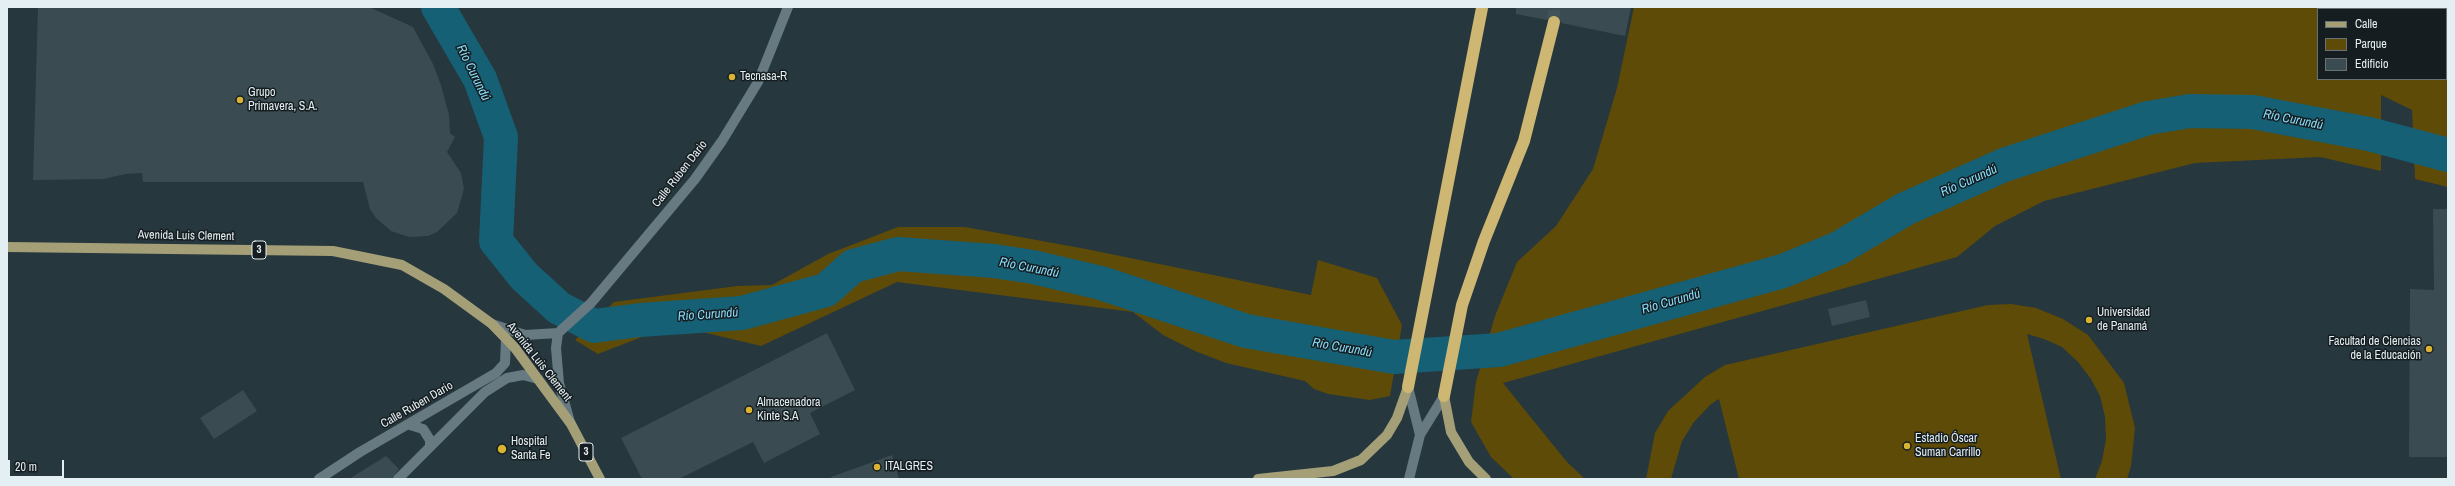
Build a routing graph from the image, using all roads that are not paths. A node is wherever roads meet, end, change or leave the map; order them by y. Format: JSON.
{"nodes":[{"id":1,"x":788,"y":7,"type":"edge"},
{"id":2,"x":1482,"y":8,"type":"edge"},
{"id":3,"x":1554,"y":22,"type":"tunnel mouth"},
{"id":4,"x":7,"y":247,"type":"edge"},
{"id":5,"x":492,"y":324,"type":"junction"},
{"id":6,"x":560,"y":331,"type":"junction"},
{"id":7,"x":506,"y":339,"type":"junction"},
{"id":8,"x":538,"y":378,"type":"junction"},
{"id":9,"x":1408,"y":384,"type":"junction"},
{"id":10,"x":1445,"y":393,"type":"junction"},
{"id":11,"x":571,"y":424,"type":"junction"},
{"id":12,"x":410,"y":425,"type":"junction"},
{"id":13,"x":1420,"y":435,"type":"junction"},
{"id":14,"x":430,"y":447,"type":"junction"},
{"id":15,"x":319,"y":479,"type":"edge"},
{"id":16,"x":398,"y":479,"type":"edge"},
{"id":17,"x":600,"y":479,"type":"edge"},
{"id":18,"x":1258,"y":479,"type":"edge"},
{"id":19,"x":1409,"y":479,"type":"edge"},
{"id":20,"x":1486,"y":479,"type":"edge"}],
"edges":[{"from":1,"to":6,"type":"street","name":"Calle Ruben Dario"},
{"from":2,"to":9,"type":"highway"},
{"from":3,"to":10,"type":"highway"},
{"from":4,"to":5,"type":"main road","name":"Avenida Luis Clement","number":"3"},
{"from":5,"to":6,"type":"street"},
{"from":5,"to":7,"type":"main road","name":"Avenida Luis Clement","number":"3"},
{"from":6,"to":11,"type":"street"},
{"from":7,"to":8,"type":"main road","name":"Avenida Luis Clement","number":"3"},
{"from":7,"to":12,"type":"street","name":"Calle Ruben Dario"},
{"from":8,"to":11,"type":"main road","name":"Avenida Luis Clement","number":"3"},
{"from":8,"to":14,"type":"street"},
{"from":9,"to":13,"type":"street"},
{"from":9,"to":18,"type":"main road"},
{"from":10,"to":13,"type":"street"},
{"from":10,"to":20,"type":"main road"},
{"from":11,"to":17,"type":"main road","name":"Avenida Luis Clement","number":"3"},
{"from":12,"to":14,"type":"street"},
{"from":12,"to":15,"type":"street","name":"Calle Ruben Dario"},
{"from":13,"to":19,"type":"street"},
{"from":14,"to":16,"type":"street"}]}
